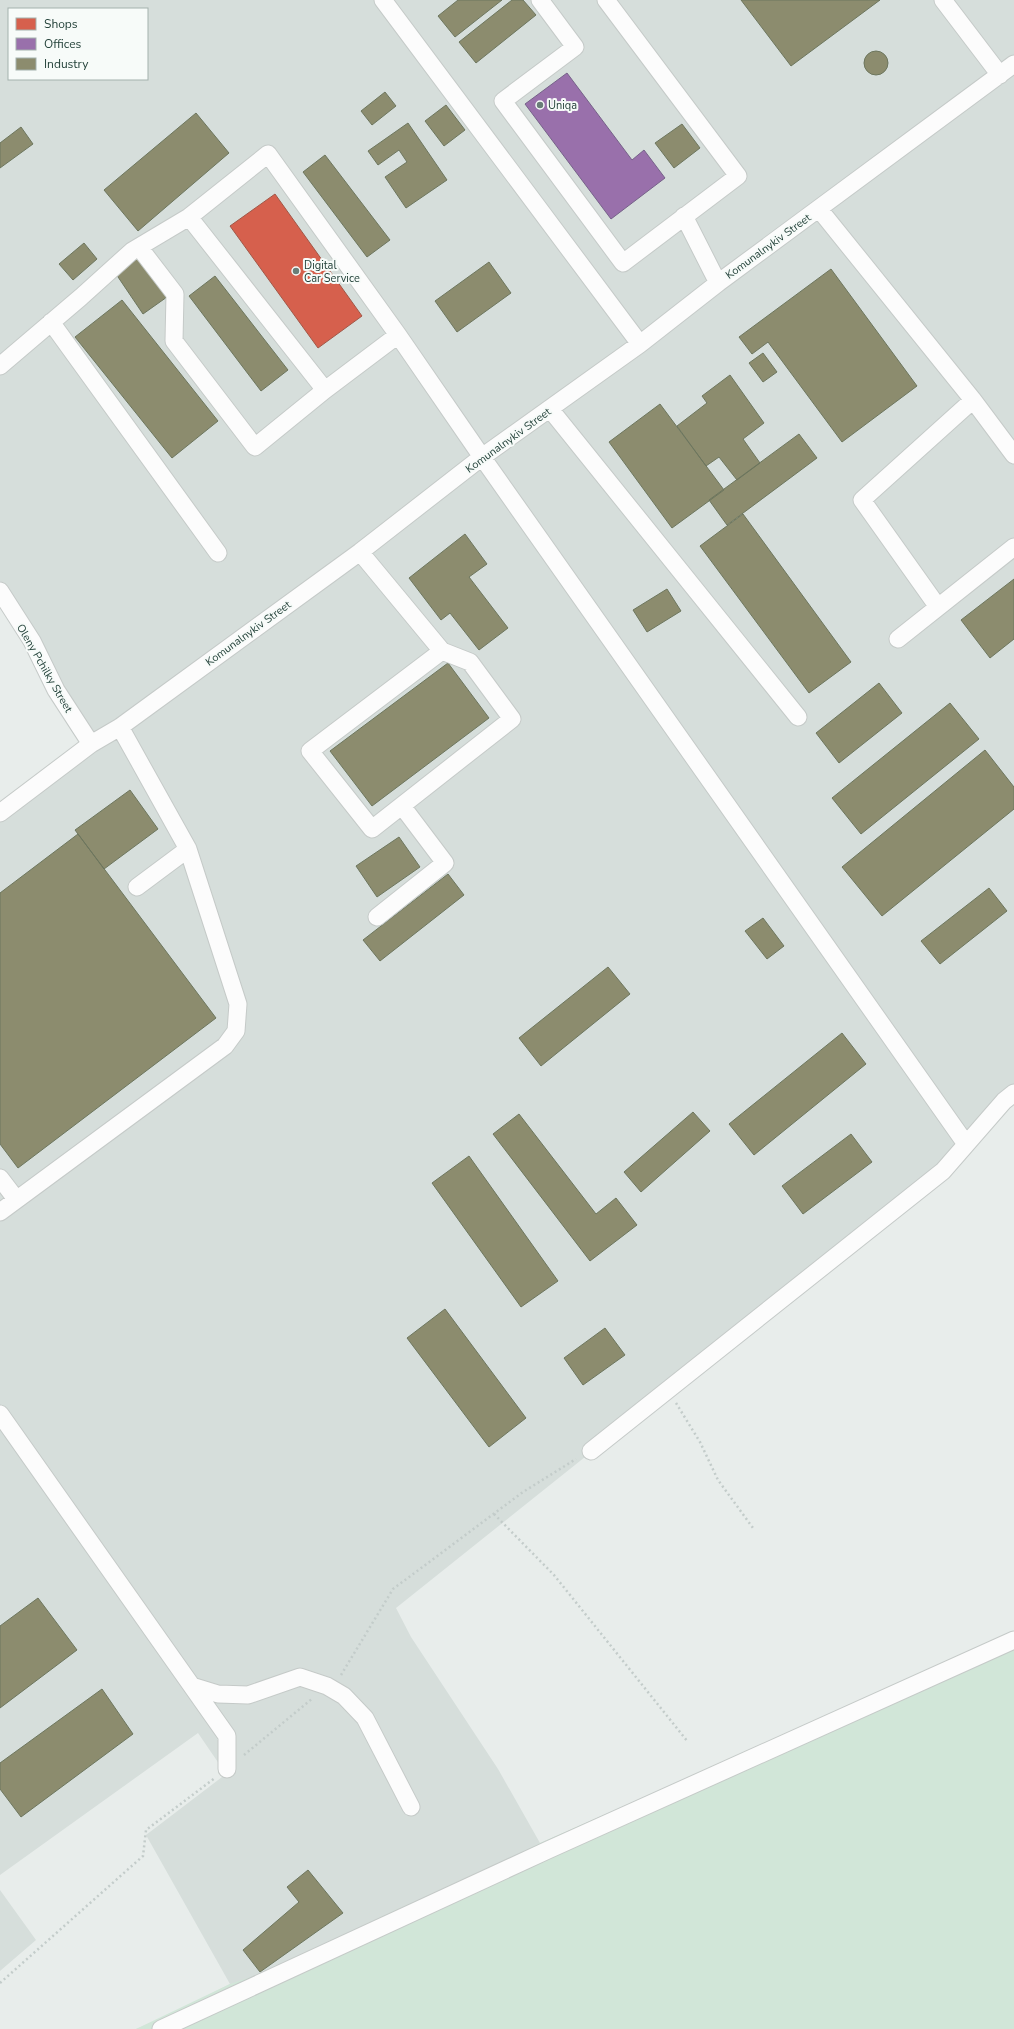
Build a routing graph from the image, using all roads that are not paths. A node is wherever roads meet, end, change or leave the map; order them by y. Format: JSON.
{"nodes":[{"id":1,"x":383,"y":0,"type":"edge"},
{"id":2,"x":540,"y":0,"type":"edge"},
{"id":3,"x":606,"y":0,"type":"edge"},
{"id":4,"x":942,"y":0,"type":"edge"},
{"id":5,"x":1014,"y":64,"type":"edge"},
{"id":6,"x":1000,"y":75,"type":"junction"},
{"id":7,"x":819,"y":209,"type":"junction"},
{"id":8,"x":684,"y":216,"type":"junction"},
{"id":9,"x":189,"y":217,"type":"junction"},
{"id":10,"x":139,"y":247,"type":"junction"},
{"id":11,"x":718,"y":283,"type":"junction"},
{"id":12,"x":51,"y":322,"type":"junction"},
{"id":13,"x":398,"y":335,"type":"junction"},
{"id":14,"x":640,"y":344,"type":"junction"},
{"id":15,"x":0,"y":366,"type":"edge"},
{"id":16,"x":325,"y":390,"type":"junction"},
{"id":17,"x":973,"y":400,"type":"junction"},
{"id":18,"x":550,"y":409,"type":"junction"},
{"id":19,"x":1014,"y":455,"type":"edge"},
{"id":20,"x":482,"y":457,"type":"junction"},
{"id":21,"x":1014,"y":547,"type":"edge"},
{"id":22,"x":360,"y":552,"type":"junction"},
{"id":23,"x":218,"y":553,"type":"dead end"},
{"id":24,"x":0,"y":591,"type":"edge"},
{"id":25,"x":938,"y":607,"type":"junction"},
{"id":26,"x":898,"y":639,"type":"dead end"},
{"id":27,"x":442,"y":652,"type":"junction"},
{"id":28,"x":798,"y":717,"type":"dead end"},
{"id":29,"x":120,"y":727,"type":"junction"},
{"id":30,"x":91,"y":744,"type":"junction"},
{"id":31,"x":402,"y":806,"type":"junction"},
{"id":32,"x":0,"y":813,"type":"edge"},
{"id":33,"x":188,"y":849,"type":"junction"},
{"id":34,"x":137,"y":887,"type":"dead end"},
{"id":35,"x":377,"y":917,"type":"dead end"},
{"id":36,"x":1014,"y":1093,"type":"edge"},
{"id":37,"x":966,"y":1144,"type":"junction"},
{"id":38,"x":0,"y":1178,"type":"edge"},
{"id":39,"x":16,"y":1199,"type":"junction"},
{"id":40,"x":0,"y":1212,"type":"edge"},
{"id":41,"x":0,"y":1414,"type":"edge"},
{"id":42,"x":591,"y":1451,"type":"road end"},
{"id":43,"x":1014,"y":1640,"type":"edge"},
{"id":44,"x":192,"y":1686,"type":"junction"},
{"id":45,"x":227,"y":1769,"type":"road end"},
{"id":46,"x":411,"y":1807,"type":"dead end"},
{"id":47,"x":161,"y":2029,"type":"edge"}],
"edges":[{"from":1,"to":14,"type":"street"},
{"from":2,"to":8,"type":"street"},
{"from":3,"to":8,"type":"street"},
{"from":4,"to":6,"type":"street"},
{"from":5,"to":6,"type":"street","name":"Komunalnykiv Street"},
{"from":6,"to":7,"type":"street","name":"Komunalnykiv Street"},
{"from":7,"to":11,"type":"street","name":"Komunalnykiv Street"},
{"from":7,"to":17,"type":"street"},
{"from":8,"to":11,"type":"street"},
{"from":9,"to":10,"type":"street"},
{"from":9,"to":13,"type":"street"},
{"from":9,"to":16,"type":"street"},
{"from":10,"to":12,"type":"street"},
{"from":10,"to":16,"type":"street"},
{"from":11,"to":14,"type":"street","name":"Komunalnykiv Street"},
{"from":12,"to":15,"type":"street"},
{"from":12,"to":23,"type":"street"},
{"from":13,"to":16,"type":"street"},
{"from":13,"to":20,"type":"street"},
{"from":14,"to":18,"type":"street","name":"Komunalnykiv Street"},
{"from":17,"to":19,"type":"street"},
{"from":17,"to":25,"type":"street"},
{"from":18,"to":20,"type":"street","name":"Komunalnykiv Street"},
{"from":18,"to":28,"type":"street"},
{"from":20,"to":22,"type":"street","name":"Komunalnykiv Street"},
{"from":20,"to":37,"type":"street"},
{"from":21,"to":25,"type":"street"},
{"from":22,"to":27,"type":"street"},
{"from":22,"to":29,"type":"street","name":"Komunalnykiv Street"},
{"from":24,"to":30,"type":"street","name":"Oleny Pchilky Street"},
{"from":25,"to":26,"type":"street"},
{"from":27,"to":31,"type":"street"},
{"from":27,"to":31,"type":"street"},
{"from":29,"to":30,"type":"street","name":"Komunalnykiv Street"},
{"from":29,"to":33,"type":"street"},
{"from":30,"to":32,"type":"street","name":"Komunalnykiv Street"},
{"from":31,"to":35,"type":"street"},
{"from":33,"to":34,"type":"street"},
{"from":33,"to":39,"type":"street"},
{"from":36,"to":37,"type":"street"},
{"from":37,"to":42,"type":"street"},
{"from":38,"to":39,"type":"street"},
{"from":39,"to":40,"type":"street"},
{"from":41,"to":44,"type":"street"},
{"from":43,"to":47,"type":"street"},
{"from":44,"to":45,"type":"street"},
{"from":44,"to":46,"type":"street"}]}
